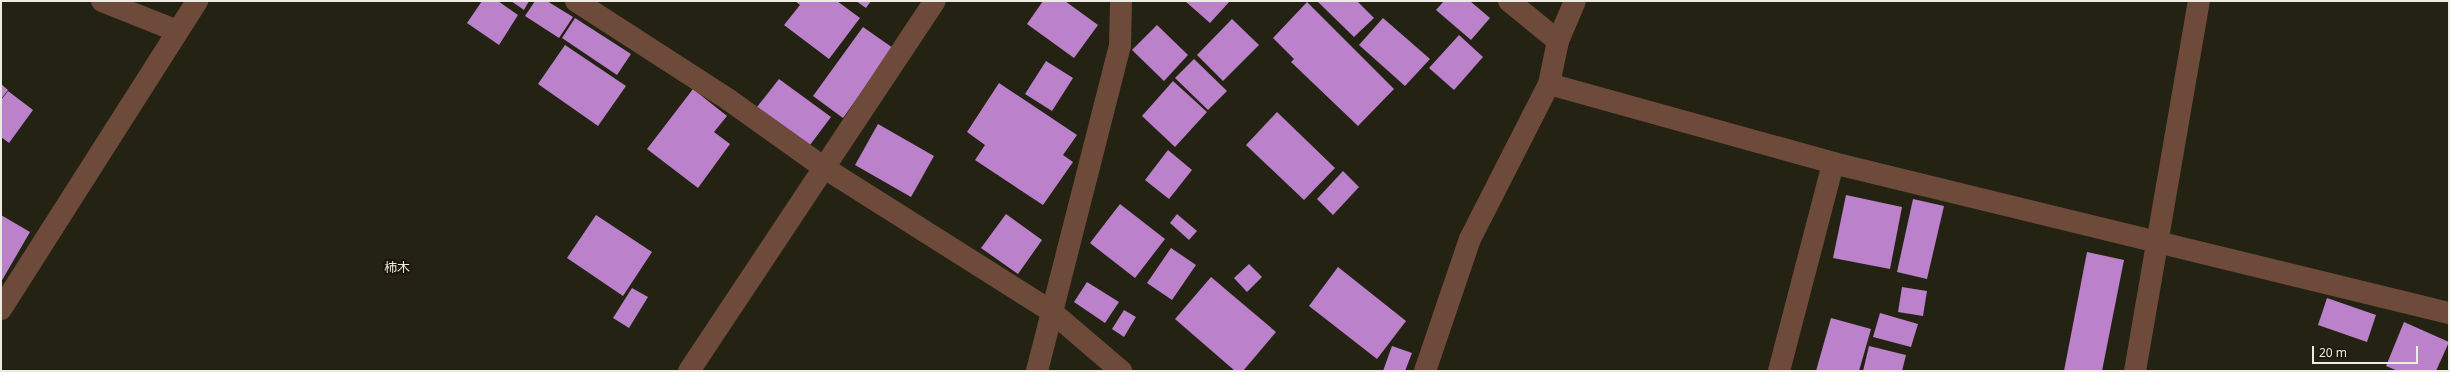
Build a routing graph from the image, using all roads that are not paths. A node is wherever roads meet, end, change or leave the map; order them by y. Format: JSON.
{"nodes":[{"id":1,"x":102,"y":1,"type":"edge"},
{"id":2,"x":197,"y":1,"type":"edge"},
{"id":3,"x":576,"y":1,"type":"edge"},
{"id":4,"x":935,"y":1,"type":"edge"},
{"id":5,"x":1121,"y":1,"type":"edge"},
{"id":6,"x":1510,"y":1,"type":"edge"},
{"id":7,"x":1575,"y":1,"type":"edge"},
{"id":8,"x":2199,"y":1,"type":"edge"},
{"id":9,"x":177,"y":31,"type":"junction"},
{"id":10,"x":1558,"y":41,"type":"junction"},
{"id":11,"x":1549,"y":84,"type":"junction"},
{"id":12,"x":1833,"y":163,"type":"junction"},
{"id":13,"x":823,"y":167,"type":"junction"},
{"id":14,"x":2158,"y":242,"type":"junction"},
{"id":15,"x":1,"y":309,"type":"edge"},
{"id":16,"x":1052,"y":312,"type":"junction"},
{"id":17,"x":2449,"y":313,"type":"edge"},
{"id":18,"x":690,"y":371,"type":"edge"},
{"id":19,"x":1037,"y":371,"type":"edge"},
{"id":20,"x":1121,"y":371,"type":"edge"},
{"id":21,"x":1425,"y":371,"type":"edge"},
{"id":22,"x":1780,"y":371,"type":"edge"},
{"id":23,"x":2135,"y":371,"type":"edge"}],
"edges":[{"from":1,"to":9,"type":"street"},
{"from":2,"to":9,"type":"street"},
{"from":3,"to":13,"type":"street"},
{"from":4,"to":13,"type":"street"},
{"from":5,"to":16,"type":"street"},
{"from":6,"to":10,"type":"street"},
{"from":7,"to":10,"type":"street"},
{"from":8,"to":14,"type":"street"},
{"from":9,"to":15,"type":"street"},
{"from":10,"to":11,"type":"street"},
{"from":11,"to":12,"type":"street"},
{"from":11,"to":21,"type":"street"},
{"from":12,"to":14,"type":"street"},
{"from":12,"to":22,"type":"street"},
{"from":13,"to":16,"type":"street"},
{"from":13,"to":18,"type":"street"},
{"from":14,"to":17,"type":"street"},
{"from":14,"to":23,"type":"street"},
{"from":16,"to":19,"type":"street"},
{"from":16,"to":20,"type":"street"}]}
